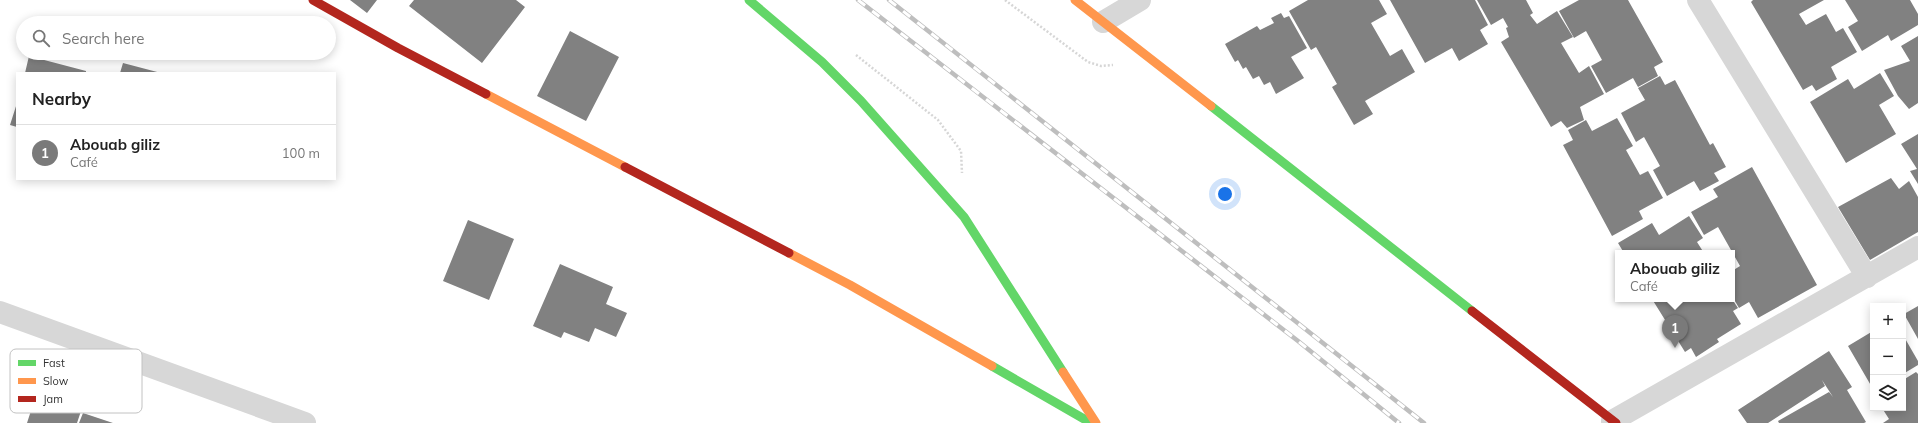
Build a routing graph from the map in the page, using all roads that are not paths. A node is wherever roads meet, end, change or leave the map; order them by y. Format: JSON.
{"nodes":[{"id":1,"x":313,"y":0,"type":"edge"},
{"id":2,"x":749,"y":0,"type":"edge"},
{"id":3,"x":1074,"y":0,"type":"edge"},
{"id":4,"x":1140,"y":0,"type":"edge"},
{"id":5,"x":1698,"y":0,"type":"edge"},
{"id":6,"x":1103,"y":22,"type":"junction"},
{"id":7,"x":1918,"y":247,"type":"edge"},
{"id":8,"x":1867,"y":277,"type":"junction"},
{"id":9,"x":0,"y":312,"type":"edge"},
{"id":10,"x":102,"y":349,"type":"edge"},
{"id":11,"x":142,"y":364,"type":"edge"},
{"id":12,"x":1614,"y":422,"type":"edge"},
{"id":13,"x":305,"y":423,"type":"edge"},
{"id":14,"x":1091,"y":423,"type":"edge"},
{"id":15,"x":1096,"y":423,"type":"edge"}],
"edges":[{"from":1,"to":14,"type":"street"},
{"from":2,"to":15,"type":"street"},
{"from":3,"to":6,"type":"street"},
{"from":4,"to":6,"type":"street"},
{"from":5,"to":8,"type":"street"},
{"from":6,"to":12,"type":"street"},
{"from":7,"to":8,"type":"street"},
{"from":8,"to":12,"type":"street"},
{"from":9,"to":10,"type":"street"},
{"from":11,"to":13,"type":"street"}]}
